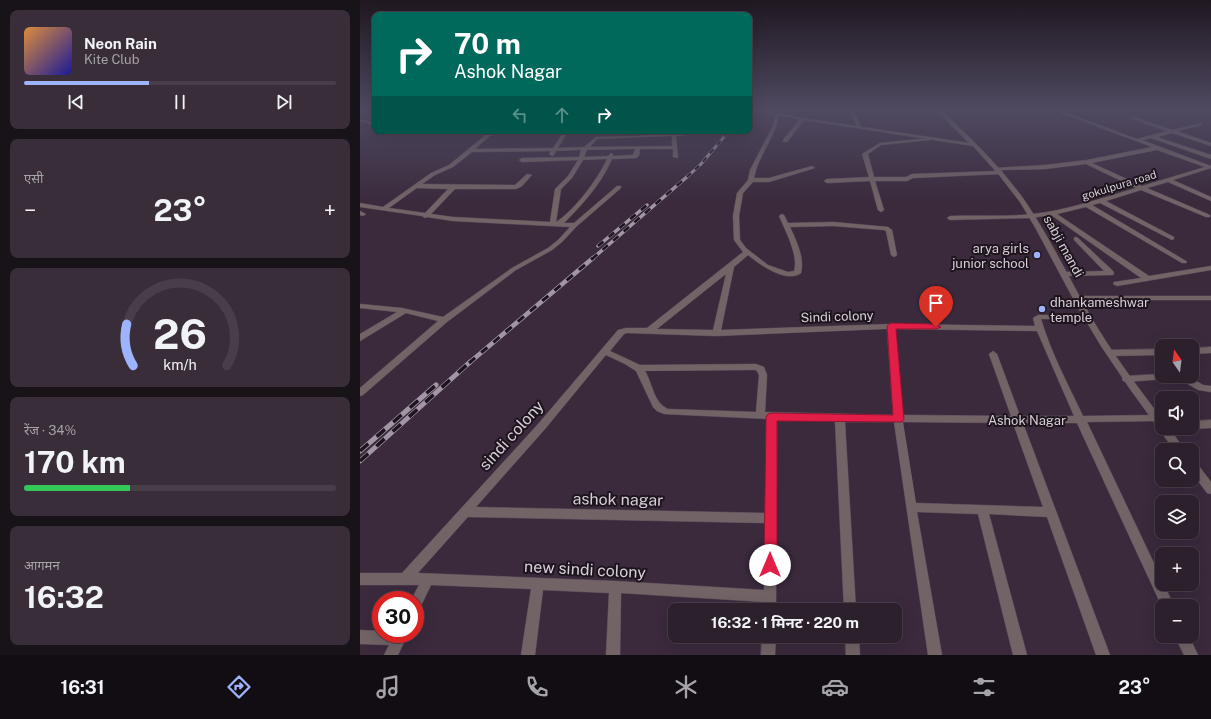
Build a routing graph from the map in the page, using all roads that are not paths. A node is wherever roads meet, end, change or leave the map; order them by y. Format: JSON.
{"nodes":[{"id":1,"x":483,"y":141,"type":"edge"},
{"id":2,"x":560,"y":141,"type":"edge"},
{"id":3,"x":593,"y":141,"type":"edge"},
{"id":4,"x":617,"y":141,"type":"edge"},
{"id":5,"x":674,"y":141,"type":"edge"},
{"id":6,"x":768,"y":141,"type":"edge"},
{"id":7,"x":916,"y":141,"type":"edge"},
{"id":8,"x":942,"y":141,"type":"edge"},
{"id":9,"x":970,"y":141,"type":"edge"},
{"id":10,"x":1139,"y":141,"type":"edge"},
{"id":11,"x":1166,"y":141,"type":"edge"},
{"id":12,"x":1198,"y":141,"type":"edge"},
{"id":13,"x":975,"y":145,"type":"junction"},
{"id":14,"x":1211,"y":145,"type":"edge"},
{"id":15,"x":674,"y":147,"type":"junction"},
{"id":16,"x":1157,"y":148,"type":"junction"},
{"id":17,"x":613,"y":149,"type":"junction"},
{"id":18,"x":638,"y":149,"type":"junction"},
{"id":19,"x":554,"y":150,"type":"junction"},
{"id":20,"x":584,"y":150,"type":"junction"},
{"id":21,"x":471,"y":151,"type":"junction"},
{"id":22,"x":676,"y":157,"type":"dead end"},
{"id":23,"x":1211,"y":157,"type":"edge"},
{"id":24,"x":581,"y":158,"type":"junction"},
{"id":25,"x":610,"y":158,"type":"junction"},
{"id":26,"x":548,"y":159,"type":"junction"},
{"id":27,"x":522,"y":160,"type":"dead end"},
{"id":28,"x":1087,"y":162,"type":"junction"},
{"id":29,"x":812,"y":168,"type":"dead end"},
{"id":30,"x":1210,"y":168,"type":"edge"},
{"id":31,"x":998,"y":171,"type":"junction"},
{"id":32,"x":530,"y":175,"type":"dead end"},
{"id":33,"x":872,"y":179,"type":"junction"},
{"id":34,"x":751,"y":180,"type":"junction"},
{"id":35,"x":1168,"y":180,"type":"junction"},
{"id":36,"x":827,"y":181,"type":"dead end"},
{"id":37,"x":416,"y":186,"type":"junction"},
{"id":38,"x":453,"y":187,"type":"junction"},
{"id":39,"x":619,"y":187,"type":"dead end"},
{"id":40,"x":1143,"y":188,"type":"junction"},
{"id":41,"x":1211,"y":199,"type":"edge"},
{"id":42,"x":1101,"y":201,"type":"junction"},
{"id":43,"x":360,"y":205,"type":"edge"},
{"id":44,"x":1087,"y":205,"type":"junction"},
{"id":45,"x":383,"y":209,"type":"junction"},
{"id":46,"x":881,"y":210,"type":"dead end"},
{"id":47,"x":1052,"y":213,"type":"junction"},
{"id":48,"x":425,"y":216,"type":"junction"},
{"id":49,"x":782,"y":216,"type":"dead end"},
{"id":50,"x":1032,"y":216,"type":"junction"},
{"id":51,"x":1208,"y":216,"type":"dead end"},
{"id":52,"x":950,"y":218,"type":"dead end"},
{"id":53,"x":556,"y":224,"type":"junction"},
{"id":54,"x":786,"y":225,"type":"junction"},
{"id":55,"x":573,"y":228,"type":"junction"},
{"id":56,"x":1172,"y":238,"type":"dead end"},
{"id":57,"x":1076,"y":239,"type":"dead end"},
{"id":58,"x":747,"y":252,"type":"junction"},
{"id":59,"x":894,"y":255,"type":"dead end"},
{"id":60,"x":735,"y":262,"type":"junction"},
{"id":61,"x":1184,"y":262,"type":"dead end"},
{"id":62,"x":1211,"y":268,"type":"edge"},
{"id":63,"x":1064,"y":274,"type":"junction"},
{"id":64,"x":1148,"y":279,"type":"junction"},
{"id":65,"x":1117,"y":284,"type":"dead end"},
{"id":66,"x":1078,"y":298,"type":"junction"},
{"id":67,"x":1211,"y":298,"type":"edge"},
{"id":68,"x":360,"y":306,"type":"edge"},
{"id":69,"x":404,"y":311,"type":"junction"},
{"id":70,"x":1087,"y":317,"type":"junction"},
{"id":71,"x":444,"y":320,"type":"junction"},
{"id":72,"x":891,"y":326,"type":"junction"},
{"id":73,"x":1040,"y":329,"type":"junction"},
{"id":74,"x":649,"y":331,"type":"junction"},
{"id":75,"x":716,"y":333,"type":"junction"},
{"id":76,"x":360,"y":338,"type":"edge"},
{"id":77,"x":1211,"y":350,"type":"edge"},
{"id":78,"x":1199,"y":351,"type":"edge"},
{"id":79,"x":606,"y":352,"type":"junction"},
{"id":80,"x":1155,"y":352,"type":"edge"},
{"id":81,"x":1110,"y":353,"type":"junction"},
{"id":82,"x":992,"y":354,"type":"dead end"},
{"id":83,"x":637,"y":368,"type":"junction"},
{"id":84,"x":1155,"y":377,"type":"edge"},
{"id":85,"x":1126,"y":379,"type":"junction"},
{"id":86,"x":1193,"y":383,"type":"edge"},
{"id":87,"x":1211,"y":389,"type":"edge"},
{"id":88,"x":360,"y":393,"type":"edge"},
{"id":89,"x":760,"y":416,"type":"junction"},
{"id":90,"x":1155,"y":416,"type":"edge"},
{"id":91,"x":772,"y":417,"type":"junction"},
{"id":92,"x":840,"y":418,"type":"junction"},
{"id":93,"x":898,"y":419,"type":"junction"},
{"id":94,"x":1080,"y":420,"type":"junction"},
{"id":95,"x":1018,"y":421,"type":"junction"},
{"id":96,"x":1155,"y":424,"type":"edge"},
{"id":97,"x":1211,"y":424,"type":"edge"},
{"id":98,"x":1199,"y":425,"type":"edge"},
{"id":99,"x":1199,"y":474,"type":"edge"},
{"id":100,"x":1211,"y":490,"type":"edge"},
{"id":101,"x":911,"y":507,"type":"junction"},
{"id":102,"x":982,"y":510,"type":"junction"},
{"id":103,"x":465,"y":512,"type":"junction"},
{"id":104,"x":1051,"y":512,"type":"junction"},
{"id":105,"x":770,"y":518,"type":"junction"},
{"id":106,"x":360,"y":579,"type":"edge"},
{"id":107,"x":405,"y":579,"type":"junction"},
{"id":108,"x":428,"y":579,"type":"junction"},
{"id":109,"x":538,"y":584,"type":"junction"},
{"id":110,"x":615,"y":587,"type":"junction"},
{"id":111,"x":422,"y":591,"type":"edge"},
{"id":112,"x":771,"y":596,"type":"junction"},
{"id":113,"x":1165,"y":599,"type":"edge"},
{"id":114,"x":770,"y":603,"type":"edge"},
{"id":115,"x":850,"y":603,"type":"edge"},
{"id":116,"x":360,"y":637,"type":"edge"},
{"id":117,"x":372,"y":637,"type":"edge"},
{"id":118,"x":397,"y":643,"type":"edge"},
{"id":119,"x":769,"y":643,"type":"edge"},
{"id":120,"x":852,"y":643,"type":"edge"},
{"id":121,"x":1185,"y":643,"type":"edge"},
{"id":122,"x":391,"y":655,"type":"edge"},
{"id":123,"x":528,"y":655,"type":"edge"},
{"id":124,"x":613,"y":655,"type":"edge"},
{"id":125,"x":768,"y":655,"type":"edge"},
{"id":126,"x":853,"y":655,"type":"edge"},
{"id":127,"x":935,"y":655,"type":"edge"},
{"id":128,"x":1020,"y":655,"type":"edge"},
{"id":129,"x":1103,"y":655,"type":"edge"},
{"id":130,"x":1191,"y":655,"type":"edge"}],
"edges":[{"from":1,"to":21,"type":"street"},
{"from":2,"to":19,"type":"street"},
{"from":3,"to":20,"type":"street"},
{"from":4,"to":17,"type":"street"},
{"from":5,"to":15,"type":"street"},
{"from":6,"to":34,"type":"street"},
{"from":7,"to":33,"type":"street"},
{"from":8,"to":13,"type":"street"},
{"from":9,"to":13,"type":"street","name":"sabji mandi"},
{"from":10,"to":16,"type":"street"},
{"from":11,"to":23,"type":"street"},
{"from":12,"to":14,"type":"street"},
{"from":13,"to":31,"type":"street","name":"sabji mandi"},
{"from":15,"to":18,"type":"street"},
{"from":15,"to":22,"type":"street"},
{"from":16,"to":28,"type":"street"},
{"from":16,"to":30,"type":"street"},
{"from":17,"to":18,"type":"street"},
{"from":17,"to":20,"type":"street"},
{"from":17,"to":25,"type":"street"},
{"from":18,"to":25,"type":"street"},
{"from":19,"to":20,"type":"street"},
{"from":19,"to":21,"type":"street"},
{"from":19,"to":26,"type":"street"},
{"from":20,"to":24,"type":"street"},
{"from":21,"to":37,"type":"street"},
{"from":24,"to":25,"type":"street"},
{"from":24,"to":26,"type":"street"},
{"from":24,"to":53,"type":"street"},
{"from":25,"to":53,"type":"street"},
{"from":26,"to":27,"type":"street"},
{"from":28,"to":31,"type":"street"},
{"from":28,"to":40,"type":"street"},
{"from":29,"to":34,"type":"street"},
{"from":30,"to":35,"type":"street","name":"gokulpura road"},
{"from":31,"to":33,"type":"street"},
{"from":31,"to":50,"type":"street","name":"sabji mandi"},
{"from":32,"to":38,"type":"street"},
{"from":33,"to":36,"type":"street"},
{"from":33,"to":46,"type":"street"},
{"from":34,"to":58,"type":"street"},
{"from":35,"to":40,"type":"street","name":"gokulpura road"},
{"from":35,"to":41,"type":"street"},
{"from":37,"to":38,"type":"street"},
{"from":37,"to":45,"type":"street"},
{"from":38,"to":48,"type":"street"},
{"from":39,"to":55,"type":"street"},
{"from":40,"to":42,"type":"street","name":"gokulpura road"},
{"from":40,"to":51,"type":"street"},
{"from":42,"to":44,"type":"street","name":"gokulpura road"},
{"from":42,"to":56,"type":"street"},
{"from":43,"to":45,"type":"street"},
{"from":44,"to":47,"type":"street","name":"gokulpura road"},
{"from":44,"to":61,"type":"street"},
{"from":45,"to":48,"type":"street"},
{"from":47,"to":50,"type":"street","name":"gokulpura road"},
{"from":47,"to":64,"type":"street"},
{"from":48,"to":53,"type":"street"},
{"from":49,"to":54,"type":"street"},
{"from":50,"to":52,"type":"street","name":"gokulpura road"},
{"from":50,"to":63,"type":"street","name":"sabji mandi"},
{"from":53,"to":55,"type":"street"},
{"from":54,"to":58,"type":"street"},
{"from":54,"to":59,"type":"street"},
{"from":55,"to":71,"type":"street"},
{"from":57,"to":63,"type":"street"},
{"from":58,"to":60,"type":"street"},
{"from":60,"to":74,"type":"street"},
{"from":60,"to":75,"type":"street"},
{"from":62,"to":64,"type":"street"},
{"from":63,"to":66,"type":"street","name":"sabji mandi"},
{"from":64,"to":65,"type":"street"},
{"from":66,"to":67,"type":"street"},
{"from":66,"to":70,"type":"street","name":"sabji mandi"},
{"from":68,"to":69,"type":"street"},
{"from":69,"to":71,"type":"street"},
{"from":69,"to":76,"type":"street"},
{"from":70,"to":73,"type":"street"},
{"from":70,"to":81,"type":"street","name":"sabji mandi"},
{"from":71,"to":88,"type":"street"},
{"from":72,"to":73,"type":"street","name":"Sindi colony"},
{"from":72,"to":75,"type":"street","name":"Sindi colony"},
{"from":72,"to":93,"type":"street"},
{"from":73,"to":94,"type":"street"},
{"from":74,"to":75,"type":"street","name":"Sindi colony"},
{"from":74,"to":79,"type":"street","name":"sindi colony"},
{"from":77,"to":78,"type":"street"},
{"from":79,"to":83,"type":"street"},
{"from":79,"to":103,"type":"street","name":"sindi colony"},
{"from":80,"to":81,"type":"street"},
{"from":81,"to":85,"type":"street","name":"sabji mandi"},
{"from":82,"to":95,"type":"street"},
{"from":83,"to":89,"type":"street","name":"Ashok Nagar"},
{"from":83,"to":89,"type":"street"},
{"from":84,"to":85,"type":"street"},
{"from":85,"to":90,"type":"street","name":"sabji mandi"},
{"from":86,"to":87,"type":"street"},
{"from":89,"to":91,"type":"street","name":"Ashok Nagar"},
{"from":91,"to":92,"type":"street","name":"Ashok Nagar"},
{"from":91,"to":105,"type":"street"},
{"from":92,"to":93,"type":"street","name":"Ashok Nagar"},
{"from":92,"to":115,"type":"street"},
{"from":93,"to":95,"type":"street","name":"Ashok Nagar"},
{"from":93,"to":101,"type":"street"},
{"from":94,"to":95,"type":"street","name":"Ashok Nagar"},
{"from":94,"to":96,"type":"street","name":"Ashok Nagar"},
{"from":94,"to":113,"type":"street"},
{"from":95,"to":104,"type":"street"},
{"from":97,"to":98,"type":"street"},
{"from":99,"to":100,"type":"street"},
{"from":101,"to":102,"type":"street"},
{"from":101,"to":127,"type":"street"},
{"from":102,"to":104,"type":"street"},
{"from":102,"to":128,"type":"street"},
{"from":103,"to":105,"type":"street","name":"ashok nagar"},
{"from":103,"to":107,"type":"street","name":"sindi colony"},
{"from":104,"to":129,"type":"street"},
{"from":105,"to":112,"type":"street"},
{"from":106,"to":107,"type":"street"},
{"from":107,"to":108,"type":"street"},
{"from":108,"to":109,"type":"street","name":"new sindi colony"},
{"from":108,"to":111,"type":"street"},
{"from":109,"to":110,"type":"street","name":"new sindi colony"},
{"from":109,"to":123,"type":"street"},
{"from":110,"to":112,"type":"street","name":"new sindi colony"},
{"from":110,"to":124,"type":"street"},
{"from":112,"to":114,"type":"street"},
{"from":116,"to":117,"type":"street"},
{"from":118,"to":122,"type":"street"},
{"from":119,"to":125,"type":"street"},
{"from":120,"to":126,"type":"street"},
{"from":121,"to":130,"type":"street"}]}
